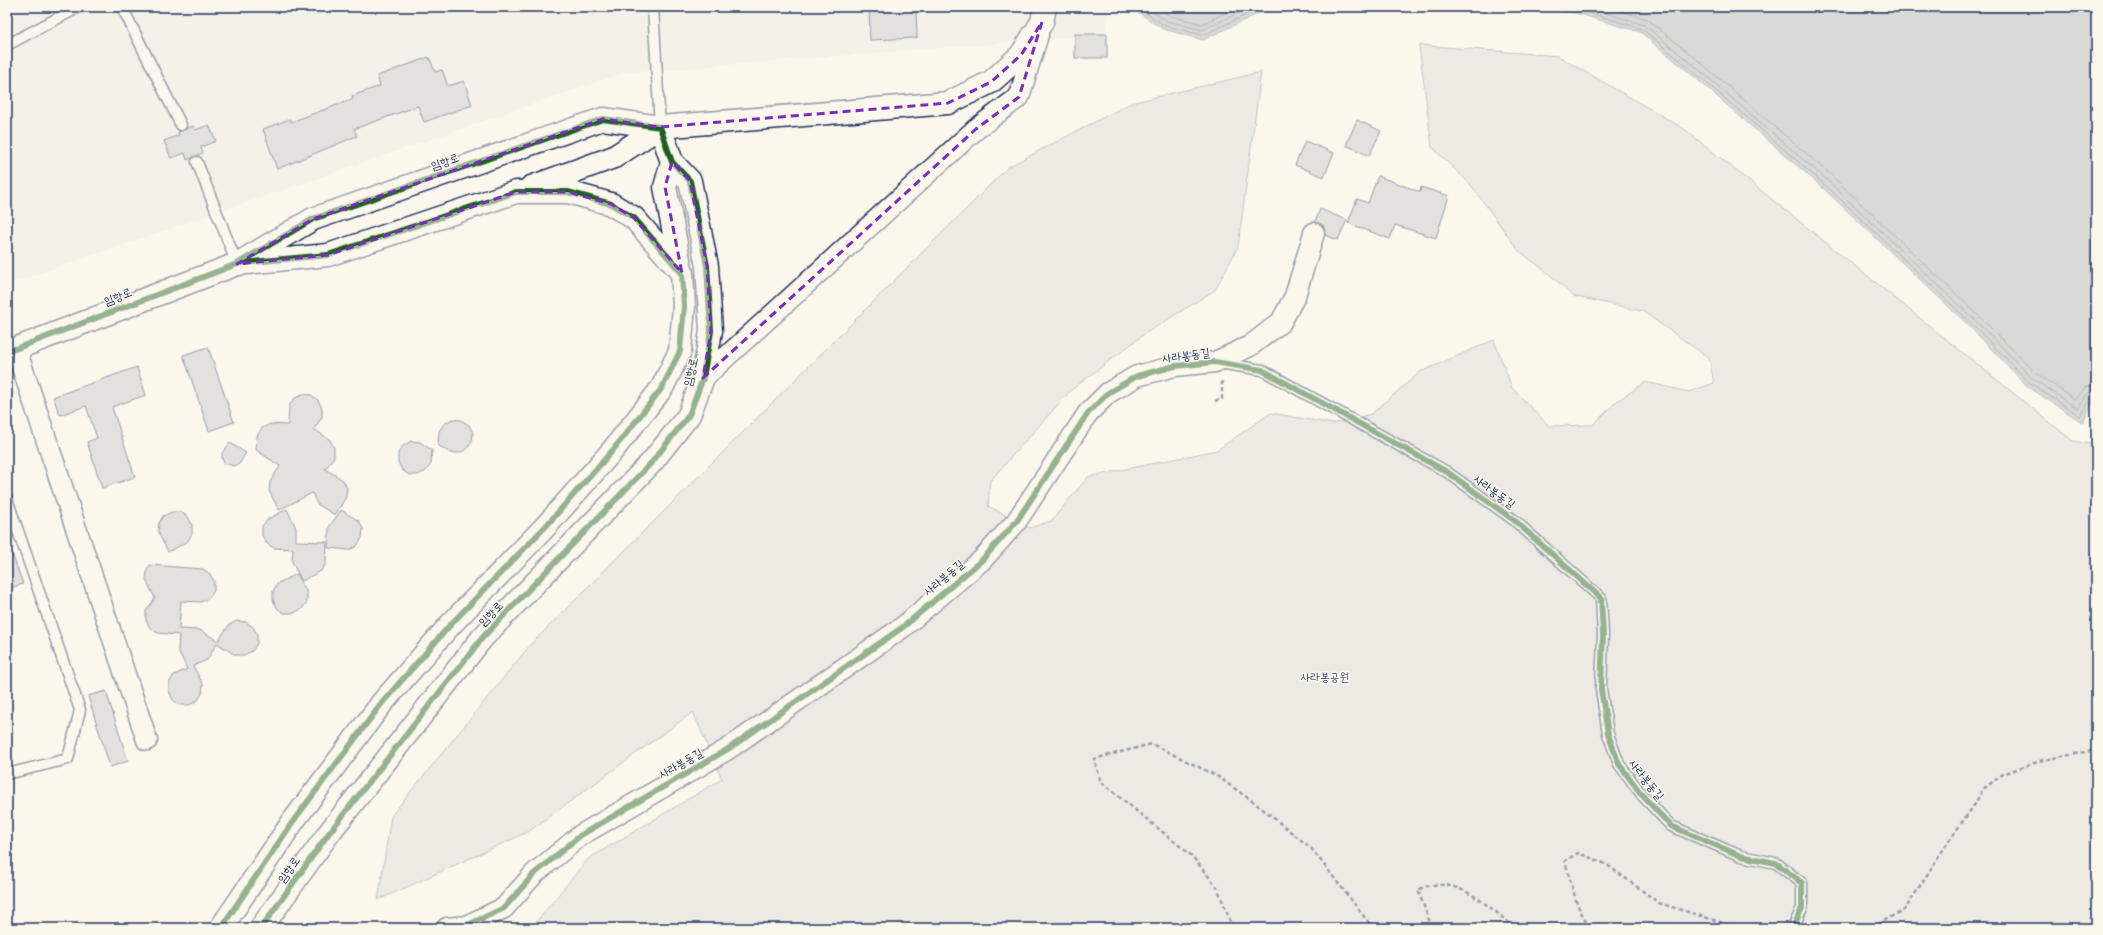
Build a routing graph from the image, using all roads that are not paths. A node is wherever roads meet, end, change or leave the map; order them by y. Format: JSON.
{"nodes":[{"id":1,"x":79,"y":7,"type":"edge"},
{"id":2,"x":122,"y":7,"type":"edge"},
{"id":3,"x":653,"y":7,"type":"edge"},
{"id":4,"x":1043,"y":15,"type":"edge"},
{"id":5,"x":7,"y":45,"type":"edge"},
{"id":6,"x":180,"y":125,"type":"dead end"},
{"id":7,"x":660,"y":127,"type":"junction"},
{"id":8,"x":197,"y":162,"type":"dead end"},
{"id":9,"x":672,"y":162,"type":"junction"},
{"id":10,"x":516,"y":192,"type":"junction"},
{"id":11,"x":1314,"y":233,"type":"dead end"},
{"id":12,"x":237,"y":264,"type":"junction"},
{"id":13,"x":682,"y":273,"type":"junction"},
{"id":14,"x":11,"y":350,"type":"edge"},
{"id":15,"x":1219,"y":363,"type":"junction"},
{"id":16,"x":703,"y":378,"type":"junction"},
{"id":17,"x":7,"y":499,"type":"edge"},
{"id":18,"x":147,"y":740,"type":"dead end"},
{"id":19,"x":7,"y":774,"type":"edge"},
{"id":20,"x":221,"y":928,"type":"edge"},
{"id":21,"x":261,"y":928,"type":"edge"},
{"id":22,"x":447,"y":928,"type":"edge"},
{"id":23,"x":1793,"y":928,"type":"edge"}],
"edges":[{"from":1,"to":5,"type":"lane"},
{"from":2,"to":6,"type":"lane"},
{"from":3,"to":7,"type":"lane"},
{"from":4,"to":7,"type":"main road"},
{"from":4,"to":16,"type":"street"},
{"from":7,"to":9,"type":"main road","name":"임항로"},
{"from":7,"to":10,"type":"main road","name":"임항로"},
{"from":7,"to":12,"type":"main road","name":"임항로"},
{"from":8,"to":12,"type":"lane"},
{"from":9,"to":13,"type":"main road","name":"임항로"},
{"from":9,"to":16,"type":"main road","name":"임항로"},
{"from":10,"to":12,"type":"main road","name":"임항로"},
{"from":10,"to":13,"type":"main road","name":"임항로"},
{"from":11,"to":15,"type":"street"},
{"from":12,"to":14,"type":"main road","name":"임항로"},
{"from":13,"to":20,"type":"main road","name":"임항로"},
{"from":14,"to":18,"type":"street"},
{"from":15,"to":22,"type":"street","name":"사라봉동길"},
{"from":15,"to":23,"type":"lane","name":"사라봉동길"},
{"from":16,"to":21,"type":"main road","name":"임항로"},
{"from":17,"to":19,"type":"lane"}]}
